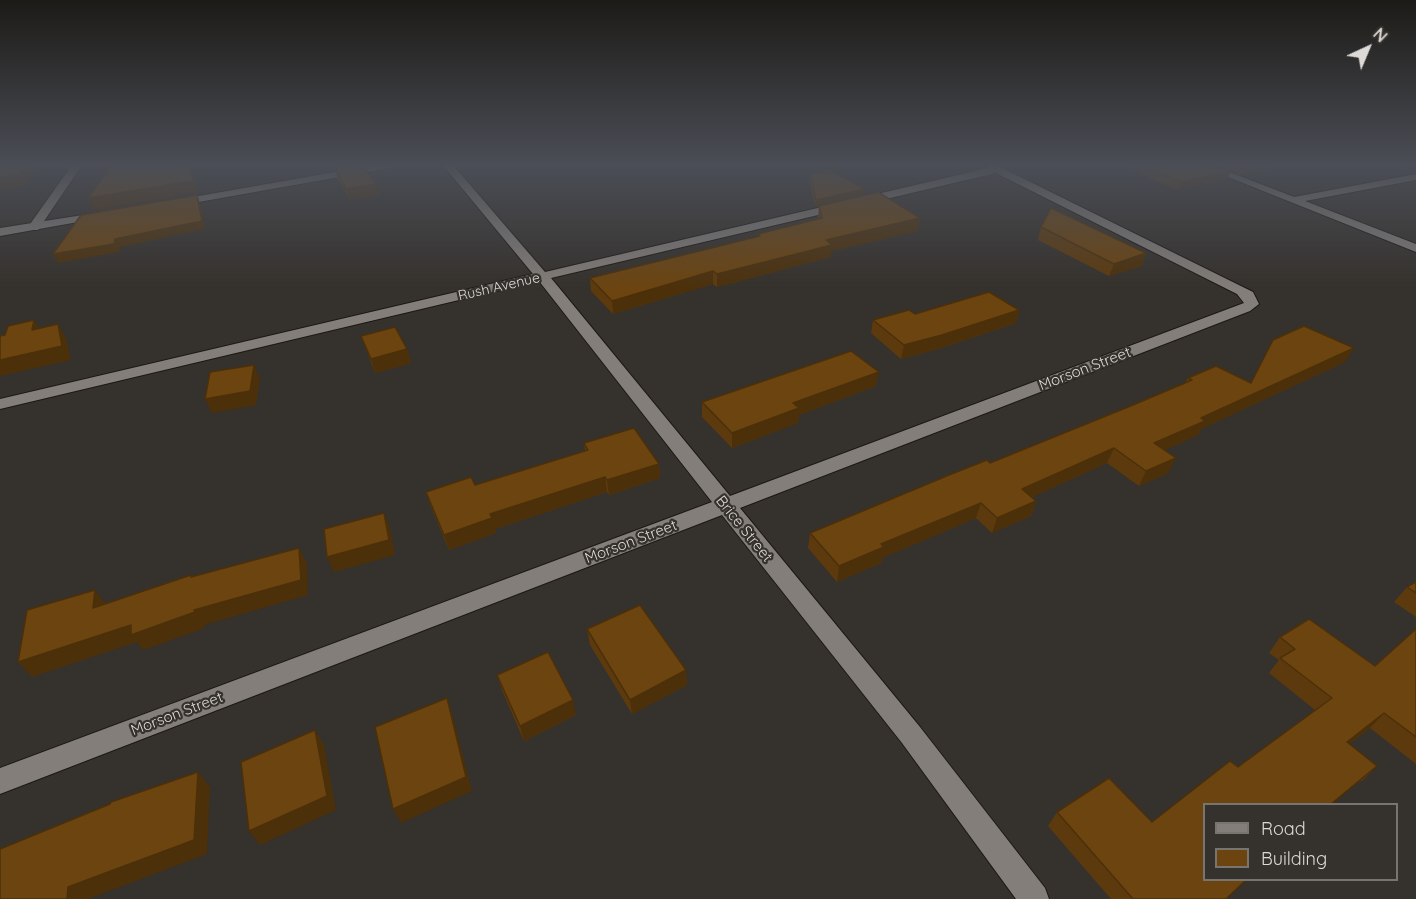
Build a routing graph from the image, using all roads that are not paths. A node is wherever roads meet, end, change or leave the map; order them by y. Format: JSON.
{"nodes":[{"id":1,"x":48,"y":207,"type":"edge"},
{"id":2,"x":483,"y":207,"type":"edge"},
{"id":3,"x":830,"y":207,"type":"edge"},
{"id":4,"x":1073,"y":207,"type":"edge"},
{"id":5,"x":1312,"y":207,"type":"edge"},
{"id":6,"x":117,"y":213,"type":"edge"},
{"id":7,"x":34,"y":227,"type":"junction"},
{"id":8,"x":0,"y":232,"type":"edge"},
{"id":9,"x":1416,"y":248,"type":"edge"},
{"id":10,"x":542,"y":277,"type":"junction"},
{"id":11,"x":1,"y":409,"type":"edge"},
{"id":12,"x":726,"y":506,"type":"junction"},
{"id":13,"x":0,"y":781,"type":"edge"},
{"id":14,"x":1034,"y":899,"type":"edge"}],
"edges":[{"from":1,"to":7,"type":"street"},
{"from":2,"to":10,"type":"street","name":"Brice Street"},
{"from":3,"to":10,"type":"street","name":"Rush Avenue"},
{"from":4,"to":12,"type":"street","name":"Morson Street"},
{"from":5,"to":9,"type":"street"},
{"from":6,"to":7,"type":"street"},
{"from":7,"to":8,"type":"street"},
{"from":10,"to":11,"type":"street","name":"Rush Avenue"},
{"from":10,"to":12,"type":"street","name":"Brice Street"},
{"from":12,"to":13,"type":"street","name":"Morson Street"},
{"from":12,"to":14,"type":"street","name":"Brice Street"}]}
